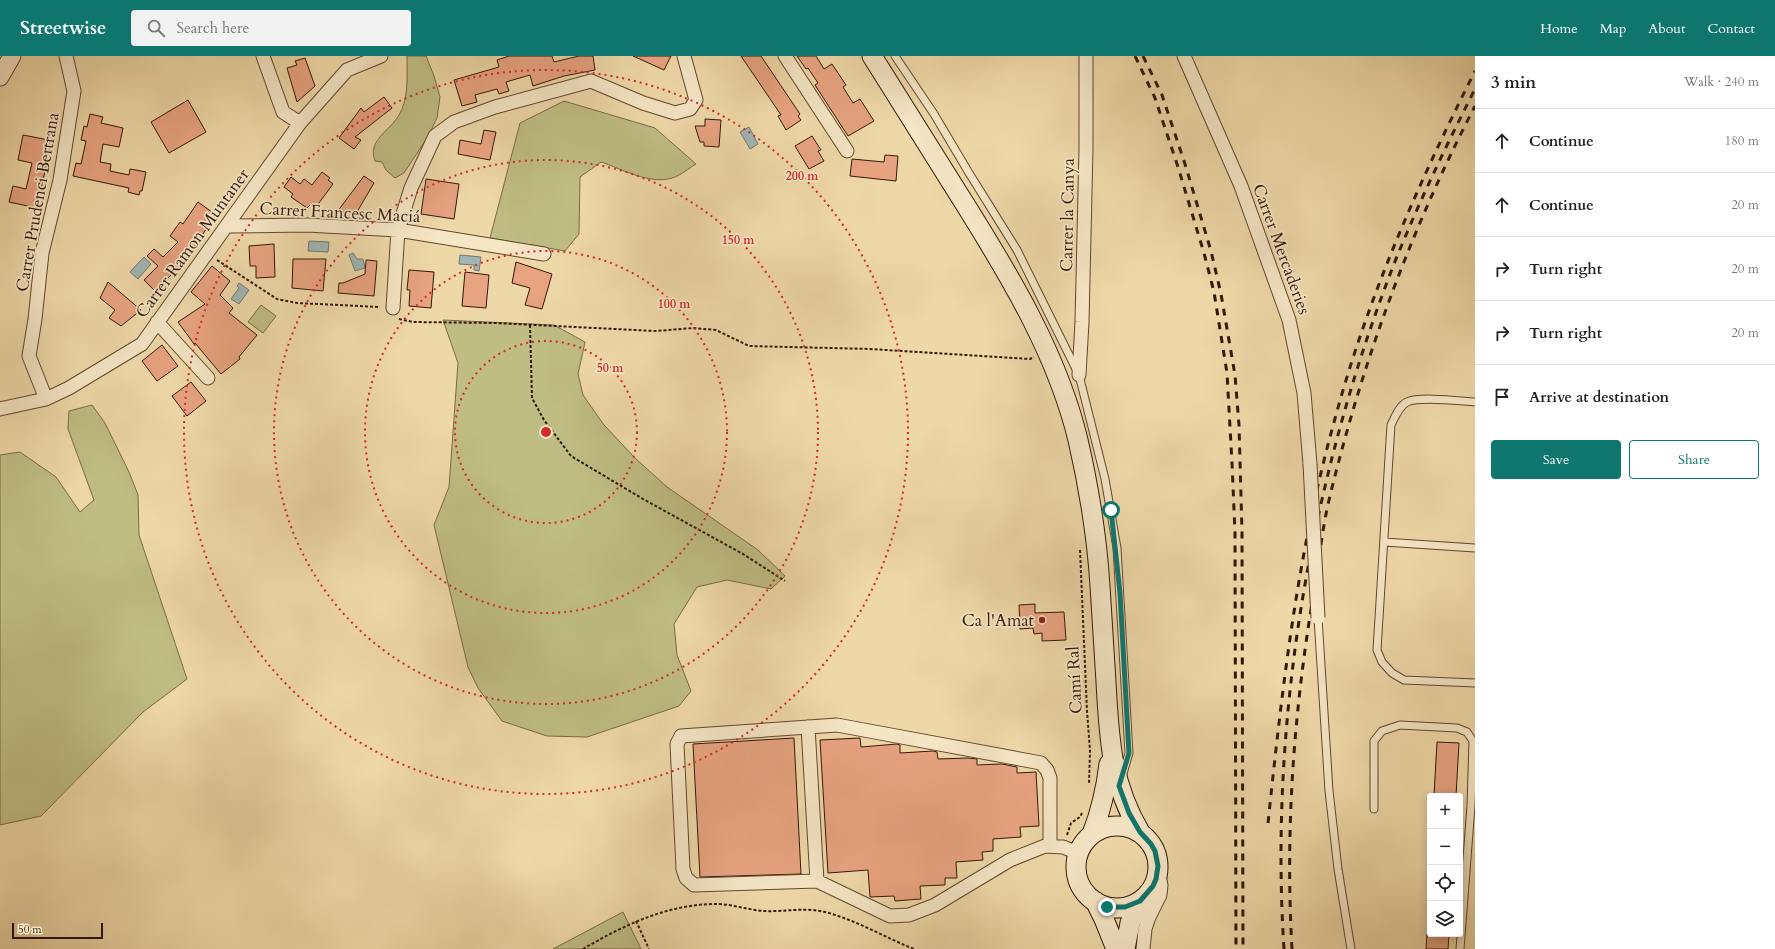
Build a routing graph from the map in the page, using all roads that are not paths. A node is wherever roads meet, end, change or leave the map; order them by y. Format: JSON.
{"nodes":[{"id":1,"x":12,"y":56,"type":"edge"},
{"id":2,"x":66,"y":56,"type":"edge"},
{"id":3,"x":263,"y":56,"type":"edge"},
{"id":4,"x":381,"y":56,"type":"edge"},
{"id":5,"x":684,"y":56,"type":"edge"},
{"id":6,"x":785,"y":56,"type":"edge"},
{"id":7,"x":872,"y":56,"type":"edge"},
{"id":8,"x":895,"y":56,"type":"edge"},
{"id":9,"x":1086,"y":56,"type":"edge"},
{"id":10,"x":1184,"y":56,"type":"edge"},
{"id":11,"x":0,"y":77,"type":"edge"},
{"id":12,"x":300,"y":124,"type":"junction"},
{"id":13,"x":847,"y":151,"type":"dead end"},
{"id":14,"x":228,"y":226,"type":"junction"},
{"id":15,"x":398,"y":230,"type":"junction"},
{"id":16,"x":544,"y":254,"type":"dead end"},
{"id":17,"x":393,"y":308,"type":"road end"},
{"id":18,"x":158,"y":322,"type":"junction"},
{"id":19,"x":1079,"y":375,"type":"junction"},
{"id":20,"x":208,"y":378,"type":"dead end"},
{"id":21,"x":46,"y":399,"type":"junction"},
{"id":22,"x":1475,"y":402,"type":"edge"},
{"id":23,"x":0,"y":409,"type":"edge"},
{"id":24,"x":1384,"y":542,"type":"junction"},
{"id":25,"x":1475,"y":548,"type":"edge"},
{"id":26,"x":1318,"y":618,"type":"joint"},
{"id":27,"x":1475,"y":683,"type":"edge"},
{"id":28,"x":808,"y":727,"type":"junction"},
{"id":29,"x":1110,"y":748,"type":"junction"},
{"id":30,"x":1119,"y":786,"type":"junction"},
{"id":31,"x":1473,"y":807,"type":"edge"},
{"id":32,"x":1374,"y":809,"type":"dead end"},
{"id":33,"x":1140,"y":832,"type":"junction"},
{"id":34,"x":1092,"y":834,"type":"junction"},
{"id":35,"x":1064,"y":849,"type":"junction"},
{"id":36,"x":1158,"y":871,"type":"junction"},
{"id":37,"x":817,"y":881,"type":"junction"},
{"id":38,"x":1095,"y":901,"type":"junction"},
{"id":39,"x":1140,"y":901,"type":"junction"},
{"id":40,"x":1116,"y":949,"type":"edge"},
{"id":41,"x":1125,"y":949,"type":"edge"},
{"id":42,"x":1142,"y":949,"type":"edge"},
{"id":43,"x":1351,"y":949,"type":"edge"},
{"id":44,"x":1460,"y":949,"type":"edge"}],
"edges":[{"from":1,"to":11,"type":"street"},
{"from":2,"to":21,"type":"street","name":"Carrer Prudenci Bertrana"},
{"from":3,"to":12,"type":"street"},
{"from":4,"to":12,"type":"street","name":"Carrer Ramon Muntaner"},
{"from":5,"to":15,"type":"street"},
{"from":6,"to":13,"type":"street"},
{"from":7,"to":29,"type":"main road"},
{"from":8,"to":19,"type":"lane"},
{"from":9,"to":19,"type":"street","name":"Carrer la Canya"},
{"from":10,"to":26,"type":"street","name":"Carrer Mercaderies","bridge":true},
{"from":12,"to":14,"type":"street","name":"Carrer Ramon Muntaner"},
{"from":14,"to":15,"type":"street","name":"Carrer Francesc Maciá"},
{"from":14,"to":18,"type":"street","name":"Carrer Ramon Muntaner"},
{"from":15,"to":16,"type":"street","name":"Carrer Francesc Maciá"},
{"from":15,"to":17,"type":"street"},
{"from":18,"to":20,"type":"street"},
{"from":18,"to":21,"type":"street","name":"Carrer Ramon Muntaner"},
{"from":19,"to":30,"type":"lane"},
{"from":21,"to":23,"type":"street","name":"Carrer Ramon Muntaner"},
{"from":22,"to":24,"type":"lane"},
{"from":24,"to":25,"type":"lane"},
{"from":24,"to":27,"type":"lane"},
{"from":26,"to":43,"type":"lane"},
{"from":28,"to":35,"type":"street"},
{"from":28,"to":37,"type":"street"},
{"from":28,"to":37,"type":"street"},
{"from":29,"to":30,"type":"main road"},
{"from":29,"to":34,"type":"main road"},
{"from":30,"to":33,"type":"main road"},
{"from":31,"to":32,"type":"lane"},
{"from":31,"to":44,"type":"lane"},
{"from":33,"to":34,"type":"main road"},
{"from":33,"to":36,"type":"main road"},
{"from":34,"to":35,"type":"main road"},
{"from":35,"to":37,"type":"street"},
{"from":35,"to":38,"type":"main road"},
{"from":36,"to":39,"type":"main road"},
{"from":36,"to":42,"type":"street"},
{"from":38,"to":39,"type":"main road"},
{"from":38,"to":40,"type":"main road"},
{"from":39,"to":41,"type":"main road"}]}
